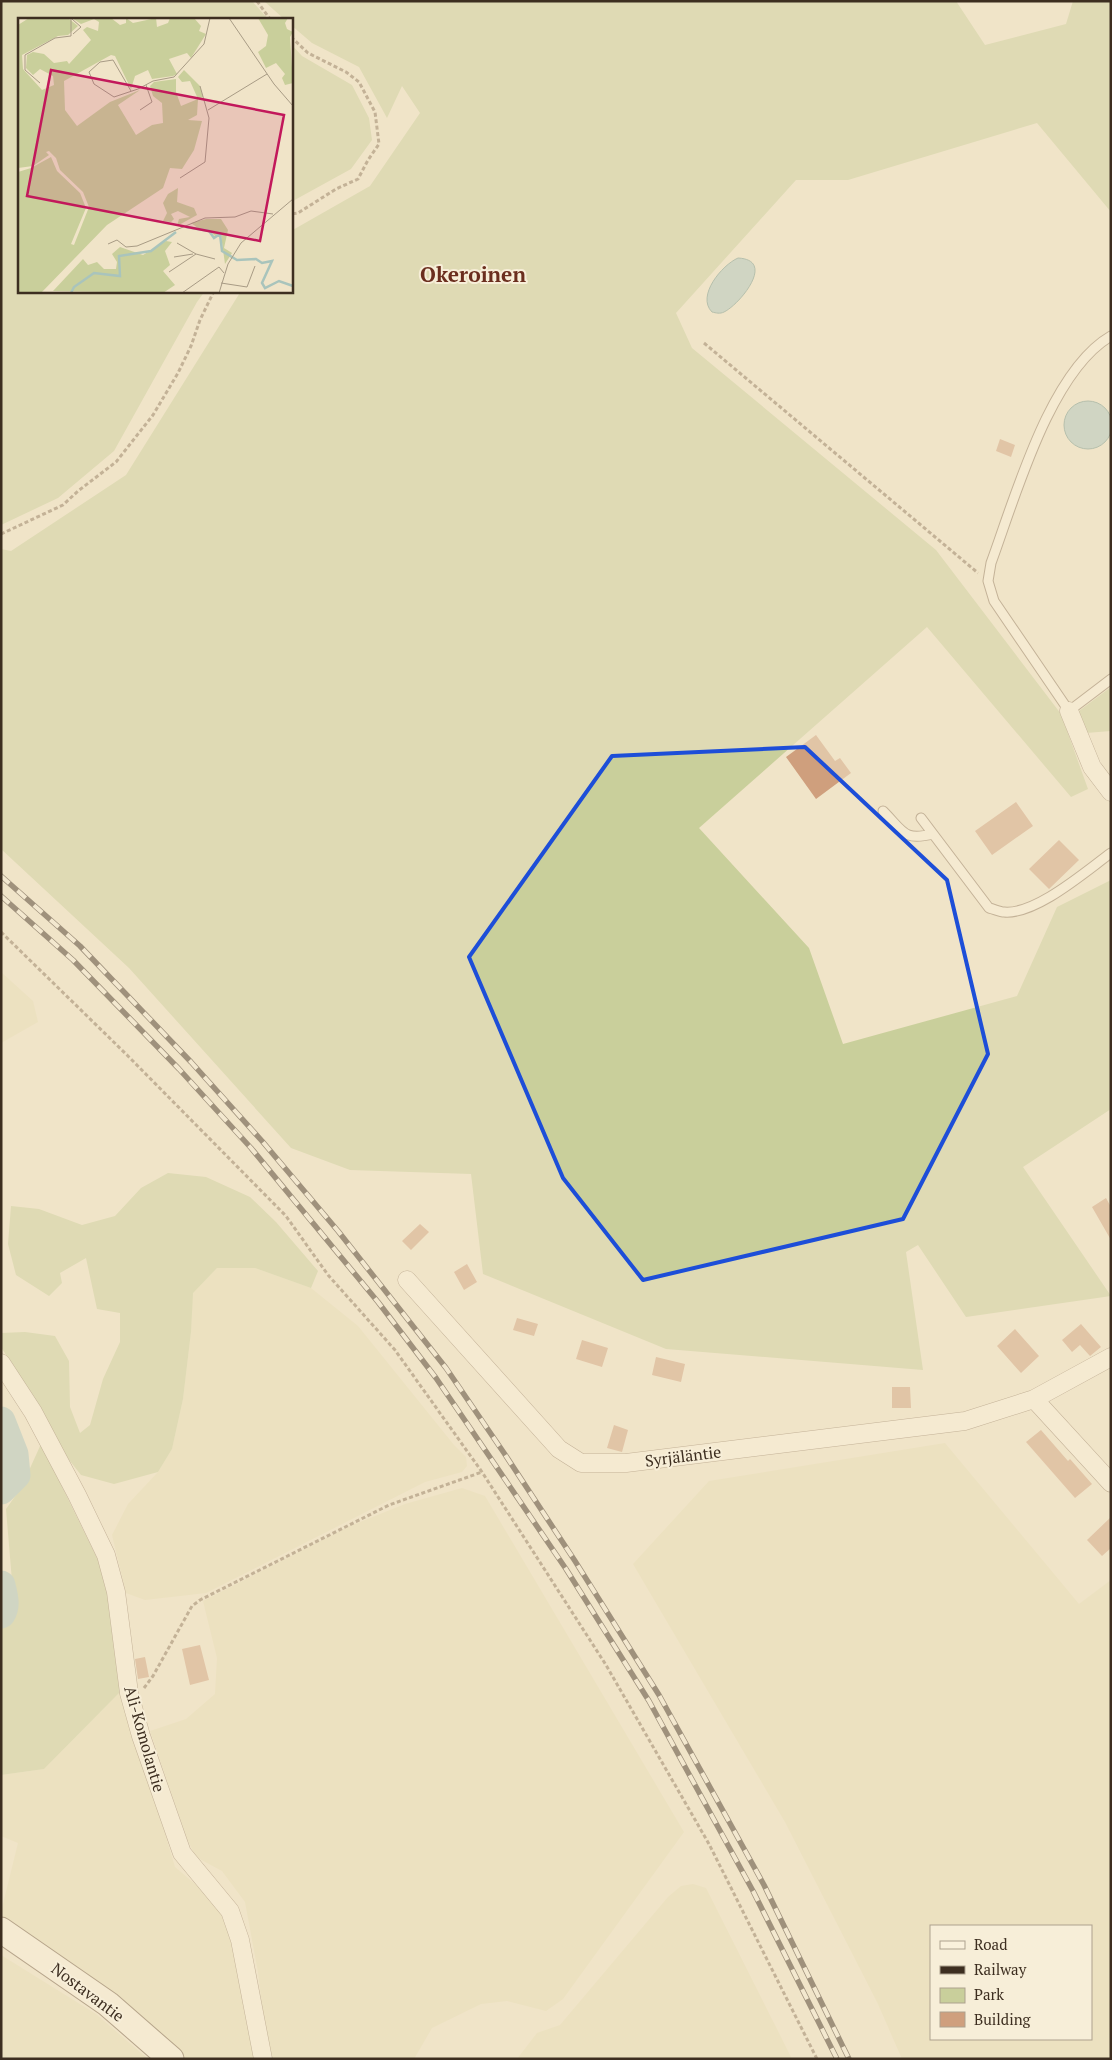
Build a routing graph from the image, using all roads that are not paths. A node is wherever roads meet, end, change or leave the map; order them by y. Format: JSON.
{"nodes":[{"id":1,"x":1111,"y":336,"type":"edge"},
{"id":2,"x":1111,"y":679,"type":"edge"},
{"id":3,"x":1068,"y":711,"type":"junction"},
{"id":4,"x":1111,"y":792,"type":"edge"},
{"id":5,"x":883,"y":811,"type":"dead end"},
{"id":6,"x":921,"y":818,"type":"dead end"},
{"id":7,"x":933,"y":834,"type":"junction"},
{"id":8,"x":1111,"y":853,"type":"edge"},
{"id":9,"x":407,"y":1280,"type":"dead end"},
{"id":10,"x":1111,"y":1357,"type":"edge"},
{"id":11,"x":1,"y":1364,"type":"edge"},
{"id":12,"x":1034,"y":1399,"type":"junction"},
{"id":13,"x":1111,"y":1483,"type":"edge"},
{"id":14,"x":1,"y":1930,"type":"edge"},
{"id":15,"x":171,"y":2059,"type":"edge"},
{"id":16,"x":263,"y":2059,"type":"edge"}],
"edges":[{"from":1,"to":3,"type":"lane"},
{"from":2,"to":3,"type":"lane"},
{"from":3,"to":4,"type":"street"},
{"from":5,"to":7,"type":"lane"},
{"from":6,"to":7,"type":"lane"},
{"from":7,"to":8,"type":"lane"},
{"from":9,"to":12,"type":"street","name":"Syrjäläntie"},
{"from":10,"to":12,"type":"street","name":"Syrjäläntie"},
{"from":11,"to":16,"type":"street","name":"Ali-Komolantie"},
{"from":12,"to":13,"type":"street"},
{"from":14,"to":15,"type":"street","name":"Nostavantie"}]}
